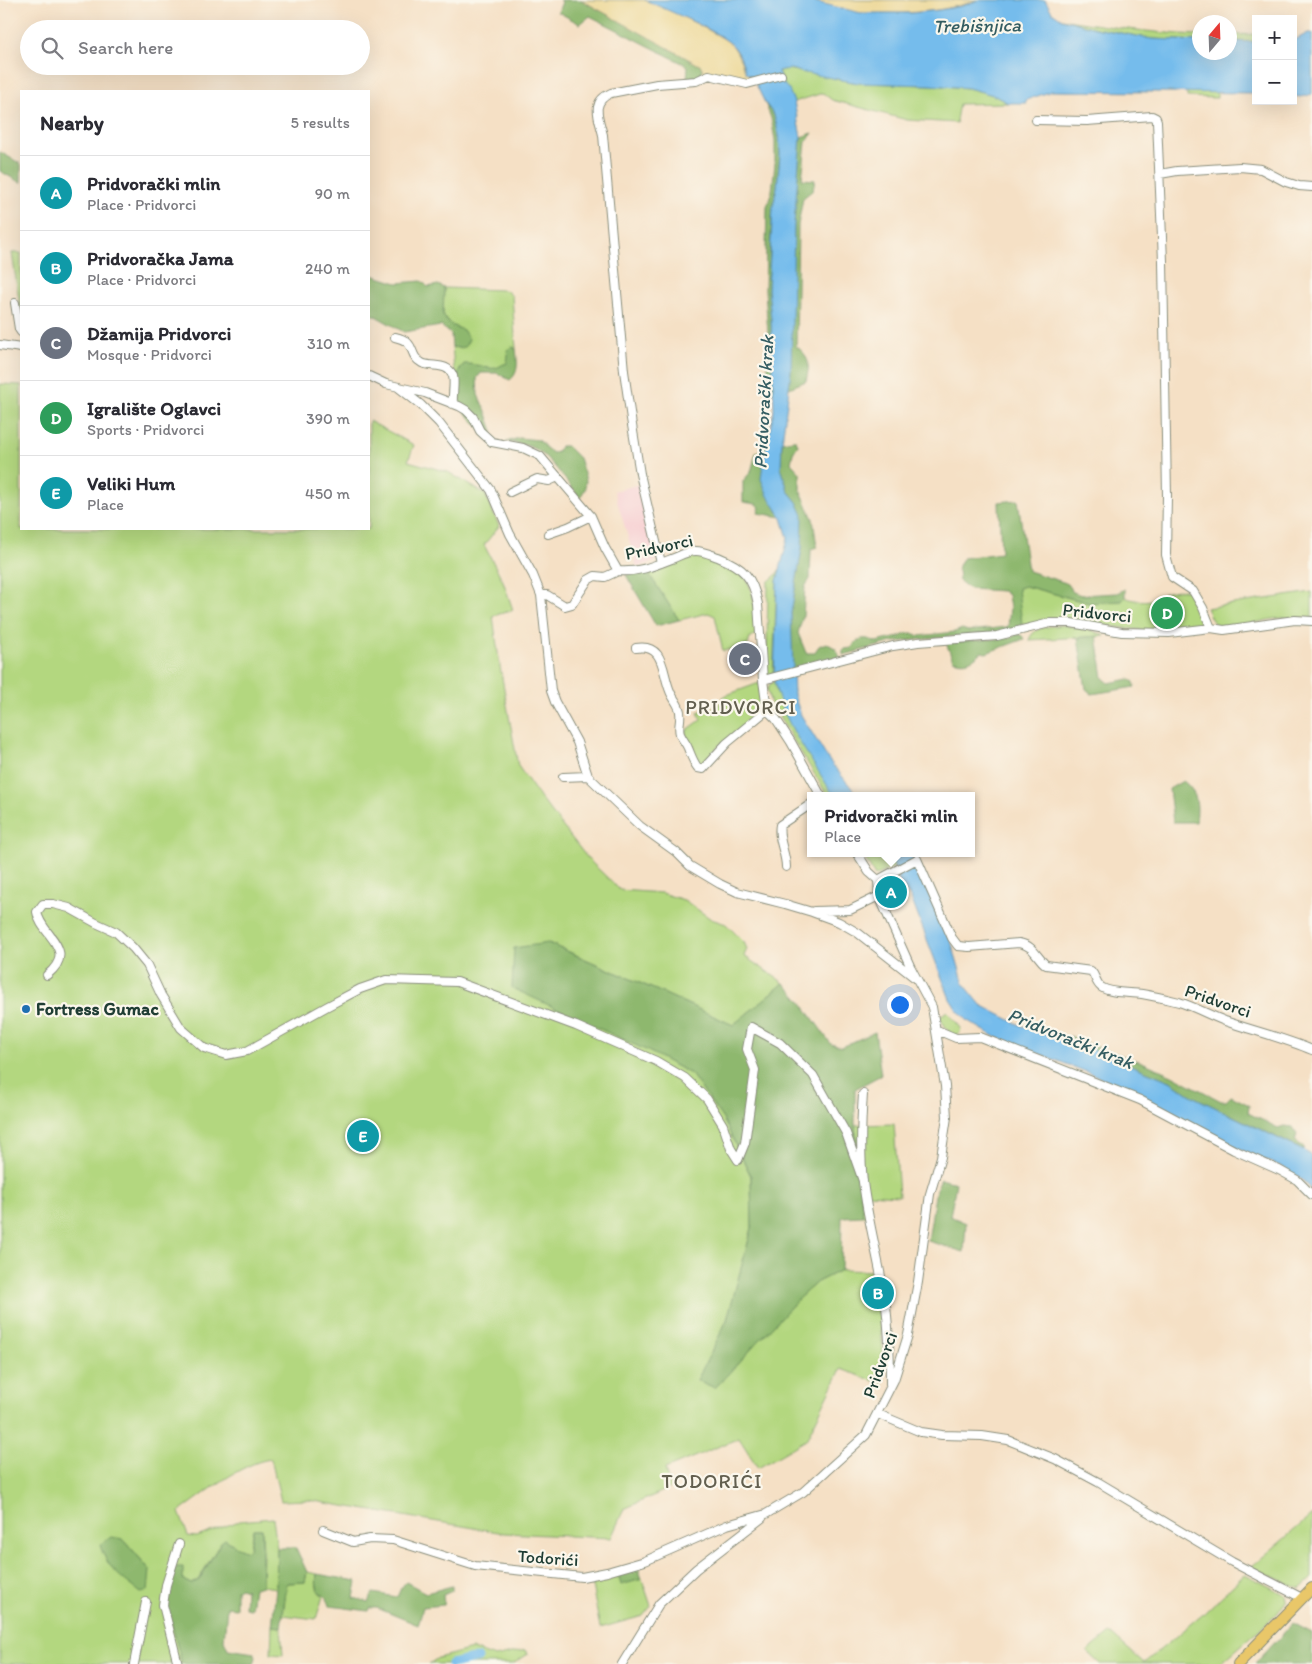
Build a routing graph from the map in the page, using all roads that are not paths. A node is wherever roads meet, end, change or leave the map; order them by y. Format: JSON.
{"nodes":[{"id":1,"x":781,"y":75,"type":"dead end"},
{"id":2,"x":1036,"y":120,"type":"dead end"},
{"id":3,"x":1160,"y":174,"type":"junction"},
{"id":4,"x":1312,"y":187,"type":"edge"},
{"id":5,"x":15,"y":303,"type":"dead end"},
{"id":6,"x":20,"y":330,"type":"edge"},
{"id":7,"x":396,"y":337,"type":"dead end"},
{"id":8,"x":0,"y":345,"type":"edge"},
{"id":9,"x":20,"y":348,"type":"edge"},
{"id":10,"x":370,"y":376,"type":"edge"},
{"id":11,"x":398,"y":387,"type":"junction"},
{"id":12,"x":453,"y":404,"type":"junction"},
{"id":13,"x":558,"y":477,"type":"junction"},
{"id":14,"x":510,"y":492,"type":"dead end"},
{"id":15,"x":591,"y":516,"type":"junction"},
{"id":16,"x":548,"y":534,"type":"dead end"},
{"id":17,"x":662,"y":563,"type":"junction"},
{"id":18,"x":618,"y":571,"type":"junction"},
{"id":19,"x":541,"y":595,"type":"junction"},
{"id":20,"x":1312,"y":621,"type":"edge"},
{"id":21,"x":1211,"y":628,"type":"junction"},
{"id":22,"x":636,"y":648,"type":"dead end"},
{"id":23,"x":763,"y":680,"type":"junction"},
{"id":24,"x":766,"y":710,"type":"junction"},
{"id":25,"x":588,"y":776,"type":"junction"},
{"id":26,"x":562,"y":777,"type":"dead end"},
{"id":27,"x":819,"y":792,"type":"edge"},
{"id":28,"x":807,"y":807,"type":"edge"},
{"id":29,"x":860,"y":857,"type":"edge"},
{"id":30,"x":786,"y":867,"type":"dead end"},
{"id":31,"x":878,"y":880,"type":"junction"},
{"id":32,"x":878,"y":896,"type":"junction"},
{"id":33,"x":812,"y":912,"type":"junction"},
{"id":34,"x":47,"y":975,"type":"dead end"},
{"id":35,"x":918,"y":980,"type":"junction"},
{"id":36,"x":937,"y":1030,"type":"junction"},
{"id":37,"x":1312,"y":1050,"type":"edge"},
{"id":38,"x":863,"y":1094,"type":"dead end"},
{"id":39,"x":863,"y":1181,"type":"junction"},
{"id":40,"x":1312,"y":1195,"type":"edge"},
{"id":41,"x":890,"y":1388,"type":"junction"},
{"id":42,"x":878,"y":1414,"type":"junction"},
{"id":43,"x":766,"y":1514,"type":"junction"},
{"id":44,"x":324,"y":1530,"type":"dead end"},
{"id":45,"x":178,"y":1544,"type":"dead end"},
{"id":46,"x":1312,"y":1588,"type":"edge"},
{"id":47,"x":1302,"y":1598,"type":"junction"},
{"id":48,"x":146,"y":1602,"type":"dead end"},
{"id":49,"x":134,"y":1664,"type":"edge"},
{"id":50,"x":178,"y":1664,"type":"edge"},
{"id":51,"x":622,"y":1664,"type":"edge"},
{"id":52,"x":1238,"y":1664,"type":"edge"}],
"edges":[{"from":1,"to":17,"type":"street"},
{"from":2,"to":3,"type":"street"},
{"from":3,"to":4,"type":"street"},
{"from":3,"to":21,"type":"street"},
{"from":5,"to":6,"type":"street"},
{"from":7,"to":12,"type":"street"},
{"from":8,"to":9,"type":"street"},
{"from":10,"to":11,"type":"street","name":"Pridvorci"},
{"from":11,"to":12,"type":"street","name":"Pridvorci"},
{"from":11,"to":19,"type":"street","name":"Pridvorci"},
{"from":12,"to":13,"type":"street","name":"Pridvorci"},
{"from":13,"to":14,"type":"street"},
{"from":13,"to":15,"type":"street","name":"Pridvorci"},
{"from":15,"to":16,"type":"street"},
{"from":15,"to":18,"type":"street","name":"Pridvorci"},
{"from":17,"to":18,"type":"street","name":"Pridvorci"},
{"from":17,"to":23,"type":"street","name":"Pridvorci"},
{"from":18,"to":19,"type":"street"},
{"from":19,"to":25,"type":"street","name":"Pridvorci"},
{"from":20,"to":21,"type":"street","name":"Pridvorci"},
{"from":21,"to":23,"type":"street","name":"Pridvorci"},
{"from":22,"to":24,"type":"street"},
{"from":23,"to":24,"type":"street","name":"Pridvorci"},
{"from":24,"to":27,"type":"street"},
{"from":25,"to":26,"type":"street"},
{"from":25,"to":33,"type":"street","name":"Pridvorci"},
{"from":28,"to":30,"type":"street"},
{"from":29,"to":31,"type":"street"},
{"from":31,"to":32,"type":"street","name":"Pridvorci"},
{"from":31,"to":37,"type":"street","name":"Pridvorci"},
{"from":32,"to":33,"type":"street"},
{"from":32,"to":35,"type":"street","name":"Pridvorci"},
{"from":33,"to":35,"type":"street","name":"Pridvorci"},
{"from":34,"to":39,"type":"street"},
{"from":35,"to":36,"type":"street","name":"Pridvorci"},
{"from":36,"to":40,"type":"street"},
{"from":36,"to":41,"type":"street","name":"Pridvorci"},
{"from":38,"to":39,"type":"street"},
{"from":39,"to":41,"type":"street"},
{"from":41,"to":42,"type":"street","name":"Pridvorci"},
{"from":42,"to":43,"type":"street","name":"Todorići"},
{"from":42,"to":47,"type":"street"},
{"from":43,"to":44,"type":"street","name":"Todorići"},
{"from":43,"to":51,"type":"street","name":"Todorići"},
{"from":45,"to":50,"type":"street"},
{"from":46,"to":47,"type":"main road"},
{"from":47,"to":52,"type":"main road"},
{"from":48,"to":49,"type":"street"}]}
